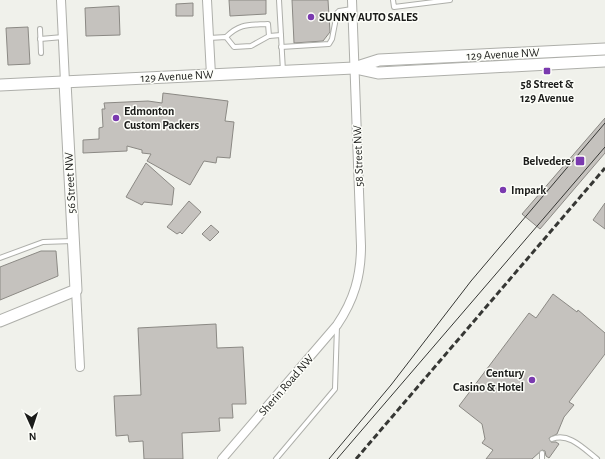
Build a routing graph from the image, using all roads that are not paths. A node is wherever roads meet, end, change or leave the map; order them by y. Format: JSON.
{"nodes":[{"id":1,"x":61,"y":0,"type":"edge"},
{"id":2,"x":207,"y":0,"type":"edge"},
{"id":3,"x":279,"y":0,"type":"edge"},
{"id":4,"x":352,"y":0,"type":"edge"},
{"id":5,"x":393,"y":0,"type":"edge"},
{"id":6,"x":448,"y":0,"type":"edge"},
{"id":7,"x":420,"y":2,"type":"edge"},
{"id":8,"x":352,"y":9,"type":"junction"},
{"id":9,"x":40,"y":29,"type":"dead end"},
{"id":10,"x":281,"y":35,"type":"junction"},
{"id":11,"x":269,"y":36,"type":"junction"},
{"id":12,"x":63,"y":37,"type":"junction"},
{"id":13,"x":226,"y":37,"type":"junction"},
{"id":14,"x":209,"y":38,"type":"junction"},
{"id":15,"x":40,"y":39,"type":"junction"},
{"id":16,"x":281,"y":46,"type":"junction"},
{"id":17,"x":605,"y":49,"type":"edge"},
{"id":18,"x":41,"y":53,"type":"dead end"},
{"id":19,"x":605,"y":61,"type":"edge"},
{"id":20,"x":354,"y":68,"type":"junction"},
{"id":21,"x":283,"y":71,"type":"junction"},
{"id":22,"x":211,"y":75,"type":"junction"},
{"id":23,"x":65,"y":82,"type":"junction"},
{"id":24,"x":0,"y":85,"type":"edge"},
{"id":25,"x":73,"y":241,"type":"junction"},
{"id":26,"x":0,"y":258,"type":"edge"},
{"id":27,"x":76,"y":290,"type":"junction"},
{"id":28,"x":347,"y":310,"type":"joint"},
{"id":29,"x":0,"y":321,"type":"edge"},
{"id":30,"x":337,"y":325,"type":"junction"},
{"id":31,"x":80,"y":367,"type":"dead end"},
{"id":32,"x":552,"y":439,"type":"dead end"},
{"id":33,"x":542,"y":453,"type":"dead end"},
{"id":34,"x":222,"y":459,"type":"edge"},
{"id":35,"x":276,"y":459,"type":"edge"},
{"id":36,"x":542,"y":459,"type":"edge"},
{"id":37,"x":597,"y":459,"type":"edge"}],
"edges":[{"from":1,"to":12,"type":"street","name":"56 Street NW"},
{"from":2,"to":14,"type":"street"},
{"from":3,"to":10,"type":"lane"},
{"from":4,"to":8,"type":"street","name":"58 Street NW"},
{"from":5,"to":7,"type":"lane"},
{"from":6,"to":7,"type":"lane"},
{"from":8,"to":16,"type":"lane"},
{"from":8,"to":20,"type":"street","name":"58 Street NW"},
{"from":9,"to":15,"type":"lane"},
{"from":10,"to":11,"type":"lane"},
{"from":10,"to":16,"type":"lane"},
{"from":11,"to":13,"type":"lane"},
{"from":11,"to":13,"type":"lane"},
{"from":12,"to":15,"type":"lane"},
{"from":12,"to":23,"type":"street","name":"56 Street NW"},
{"from":13,"to":14,"type":"lane"},
{"from":14,"to":22,"type":"street"},
{"from":15,"to":18,"type":"lane"},
{"from":16,"to":21,"type":"lane"},
{"from":17,"to":20,"type":"street","name":"129 Avenue NW"},
{"from":19,"to":20,"type":"street","name":"129 Avenue NW"},
{"from":20,"to":21,"type":"street","name":"129 Avenue NW"},
{"from":20,"to":28,"type":"street","name":"58 Street NW"},
{"from":21,"to":22,"type":"street","name":"129 Avenue NW"},
{"from":22,"to":23,"type":"street","name":"129 Avenue NW"},
{"from":23,"to":24,"type":"street","name":"129 Avenue NW"},
{"from":23,"to":25,"type":"street","name":"56 Street NW"},
{"from":25,"to":26,"type":"lane"},
{"from":25,"to":27,"type":"street","name":"56 Street NW"},
{"from":27,"to":29,"type":"street"},
{"from":27,"to":31,"type":"street","name":"56 Street NW"},
{"from":28,"to":30,"type":"street","name":"Sherin Road NW"},
{"from":30,"to":34,"type":"street","name":"Sherin Road NW"},
{"from":30,"to":35,"type":"lane"},
{"from":32,"to":37,"type":"lane"},
{"from":33,"to":36,"type":"lane"}]}
